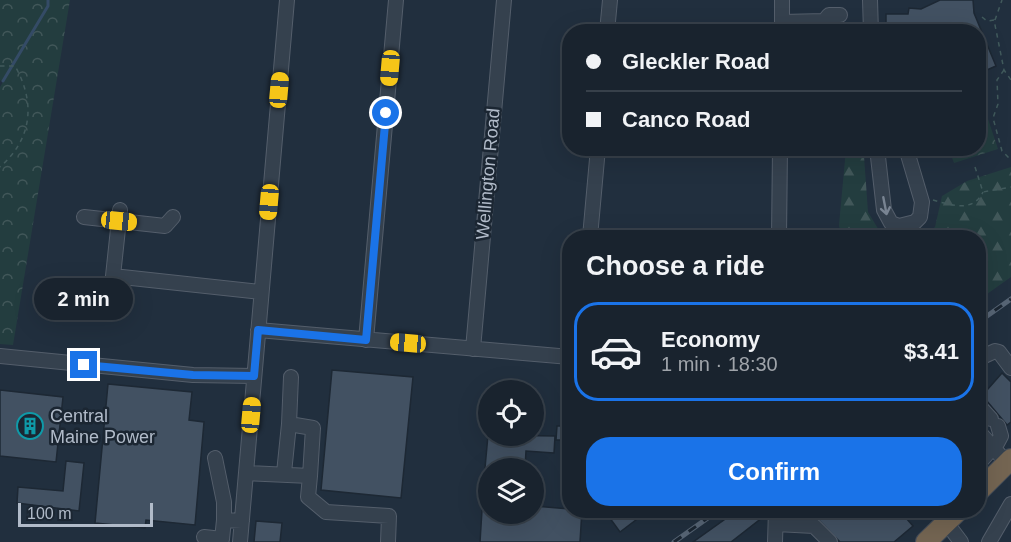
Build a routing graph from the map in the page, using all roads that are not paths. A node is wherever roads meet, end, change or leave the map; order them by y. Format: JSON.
{"nodes":[{"id":1,"x":287,"y":0,"type":"edge"},
{"id":2,"x":396,"y":0,"type":"edge"},
{"id":3,"x":504,"y":0,"type":"edge"},
{"id":4,"x":610,"y":0,"type":"edge"},
{"id":5,"x":782,"y":0,"type":"edge"},
{"id":6,"x":870,"y":0,"type":"edge"},
{"id":7,"x":840,"y":15,"type":"dead end"},
{"id":8,"x":608,"y":24,"type":"edge"},
{"id":9,"x":782,"y":24,"type":"edge"},
{"id":10,"x":803,"y":24,"type":"edge"},
{"id":11,"x":871,"y":24,"type":"edge"},
{"id":12,"x":597,"y":156,"type":"edge"},
{"id":13,"x":780,"y":156,"type":"edge"},
{"id":14,"x":878,"y":156,"type":"edge"},
{"id":15,"x":908,"y":156,"type":"edge"},
{"id":16,"x":119,"y":215,"type":"junction"},
{"id":17,"x":84,"y":217,"type":"dead end"},
{"id":18,"x":173,"y":217,"type":"dead end"},
{"id":19,"x":591,"y":230,"type":"edge"},
{"id":20,"x":779,"y":230,"type":"edge"},
{"id":21,"x":261,"y":292,"type":"junction"},
{"id":22,"x":258,"y":330,"type":"junction"},
{"id":23,"x":366,"y":340,"type":"junction"},
{"id":24,"x":473,"y":349,"type":"junction"},
{"id":25,"x":986,"y":354,"type":"edge"},
{"id":26,"x":0,"y":356,"type":"edge"},
{"id":27,"x":562,"y":356,"type":"edge"},
{"id":28,"x":1011,"y":368,"type":"edge"},
{"id":29,"x":254,"y":376,"type":"junction"},
{"id":30,"x":291,"y":377,"type":"dead end"},
{"id":31,"x":986,"y":413,"type":"edge"},
{"id":32,"x":289,"y":424,"type":"junction"},
{"id":33,"x":994,"y":456,"type":"edge"},
{"id":34,"x":215,"y":458,"type":"dead end"},
{"id":35,"x":246,"y":473,"type":"junction"},
{"id":36,"x":284,"y":473,"type":"junction"},
{"id":37,"x":986,"y":475,"type":"edge"},
{"id":38,"x":310,"y":476,"type":"junction"},
{"id":39,"x":1011,"y":504,"type":"edge"},
{"id":40,"x":776,"y":518,"type":"edge"},
{"id":41,"x":780,"y":518,"type":"edge"},
{"id":42,"x":950,"y":518,"type":"edge"},
{"id":43,"x":953,"y":518,"type":"edge"},
{"id":44,"x":224,"y":520,"type":"junction"},
{"id":45,"x":242,"y":521,"type":"junction"},
{"id":46,"x":204,"y":537,"type":"dead end"},
{"id":47,"x":240,"y":542,"type":"edge"},
{"id":48,"x":388,"y":542,"type":"edge"},
{"id":49,"x":776,"y":542,"type":"edge"},
{"id":50,"x":830,"y":542,"type":"edge"},
{"id":51,"x":926,"y":542,"type":"edge"},
{"id":52,"x":961,"y":542,"type":"edge"},
{"id":53,"x":989,"y":542,"type":"edge"}],
"edges":[{"from":1,"to":21,"type":"street"},
{"from":2,"to":23,"type":"street"},
{"from":3,"to":24,"type":"street","name":"Wellington Road"},
{"from":4,"to":8,"type":"street"},
{"from":5,"to":9,"type":"street"},
{"from":6,"to":11,"type":"street"},
{"from":7,"to":10,"type":"street"},
{"from":12,"to":19,"type":"street"},
{"from":13,"to":20,"type":"street"},
{"from":14,"to":15,"type":"street","one_way":true},
{"from":16,"to":17,"type":"street"},
{"from":16,"to":18,"type":"street"},
{"from":16,"to":21,"type":"street"},
{"from":21,"to":22,"type":"street"},
{"from":22,"to":23,"type":"street"},
{"from":22,"to":29,"type":"street"},
{"from":23,"to":24,"type":"street"},
{"from":24,"to":27,"type":"street"},
{"from":25,"to":28,"type":"street"},
{"from":26,"to":29,"type":"street"},
{"from":29,"to":35,"type":"street"},
{"from":30,"to":32,"type":"street"},
{"from":31,"to":33,"type":"street"},
{"from":32,"to":36,"type":"street"},
{"from":32,"to":38,"type":"street"},
{"from":33,"to":37,"type":"highway"},
{"from":34,"to":44,"type":"street"},
{"from":35,"to":36,"type":"street"},
{"from":35,"to":45,"type":"street"},
{"from":36,"to":38,"type":"street"},
{"from":38,"to":48,"type":"street"},
{"from":39,"to":53,"type":"street"},
{"from":40,"to":49,"type":"street"},
{"from":41,"to":50,"type":"street"},
{"from":42,"to":51,"type":"highway"},
{"from":43,"to":52,"type":"street"},
{"from":44,"to":45,"type":"street"},
{"from":44,"to":46,"type":"street"},
{"from":45,"to":47,"type":"street"}]}
